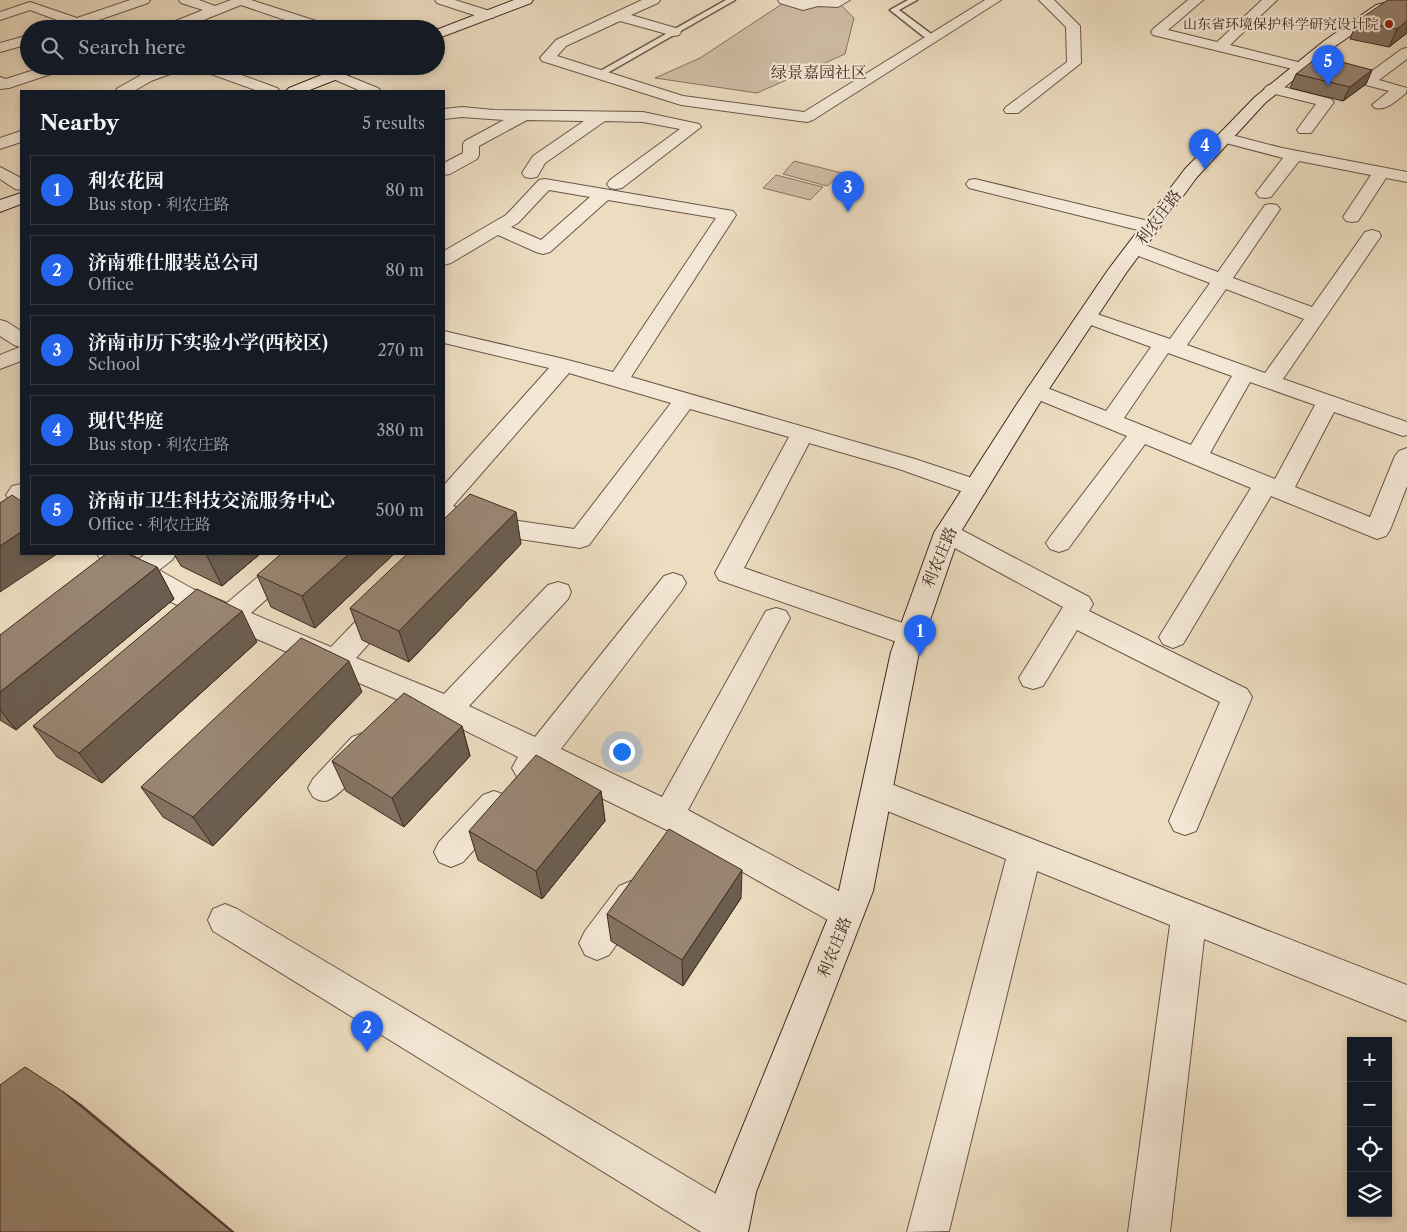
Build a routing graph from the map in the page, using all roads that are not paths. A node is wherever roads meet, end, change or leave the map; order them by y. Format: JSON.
{"nodes":[{"id":1,"x":143,"y":0,"type":"edge"},
{"id":2,"x":186,"y":0,"type":"edge"},
{"id":3,"x":442,"y":0,"type":"edge"},
{"id":4,"x":526,"y":0,"type":"edge"},
{"id":5,"x":653,"y":0,"type":"edge"},
{"id":6,"x":731,"y":0,"type":"edge"},
{"id":7,"x":785,"y":0,"type":"edge"},
{"id":8,"x":843,"y":0,"type":"edge"},
{"id":9,"x":912,"y":0,"type":"edge"},
{"id":10,"x":994,"y":0,"type":"edge"},
{"id":11,"x":1046,"y":0,"type":"edge"},
{"id":12,"x":1196,"y":0,"type":"edge"},
{"id":13,"x":1270,"y":0,"type":"edge"},
{"id":14,"x":211,"y":3,"type":"edge"},
{"id":15,"x":1398,"y":3,"type":"edge"},
{"id":16,"x":488,"y":15,"type":"junction"},
{"id":17,"x":0,"y":16,"type":"edge"},
{"id":18,"x":618,"y":16,"type":"junction"},
{"id":19,"x":70,"y":20,"type":"edge"},
{"id":20,"x":86,"y":20,"type":"edge"},
{"id":21,"x":183,"y":20,"type":"edge"},
{"id":22,"x":300,"y":20,"type":"edge"},
{"id":23,"x":445,"y":32,"type":"edge"},
{"id":24,"x":674,"y":32,"type":"junction"},
{"id":25,"x":931,"y":38,"type":"junction"},
{"id":26,"x":20,"y":42,"type":"edge"},
{"id":27,"x":1220,"y":47,"type":"junction"},
{"id":28,"x":0,"y":48,"type":"edge"},
{"id":29,"x":1407,"y":52,"type":"edge"},
{"id":30,"x":1302,"y":65,"type":"junction"},
{"id":31,"x":599,"y":74,"type":"junction"},
{"id":32,"x":34,"y":75,"type":"edge"},
{"id":33,"x":154,"y":75,"type":"edge"},
{"id":34,"x":227,"y":75,"type":"edge"},
{"id":35,"x":336,"y":75,"type":"joint"},
{"id":36,"x":1368,"y":81,"type":"junction"},
{"id":37,"x":0,"y":82,"type":"edge"},
{"id":38,"x":1272,"y":89,"type":"junction"},
{"id":39,"x":125,"y":90,"type":"edge"},
{"id":40,"x":269,"y":90,"type":"edge"},
{"id":41,"x":297,"y":90,"type":"edge"},
{"id":42,"x":371,"y":90,"type":"edge"},
{"id":43,"x":1380,"y":105,"type":"dead end"},
{"id":44,"x":1012,"y":110,"type":"dead end"},
{"id":45,"x":445,"y":114,"type":"edge"},
{"id":46,"x":524,"y":115,"type":"junction"},
{"id":47,"x":602,"y":116,"type":"junction"},
{"id":48,"x":1304,"y":130,"type":"dead end"},
{"id":49,"x":20,"y":136,"type":"edge"},
{"id":50,"x":1224,"y":138,"type":"junction"},
{"id":51,"x":0,"y":144,"type":"edge"},
{"id":52,"x":1294,"y":156,"type":"junction"},
{"id":53,"x":445,"y":169,"type":"edge"},
{"id":54,"x":0,"y":172,"type":"edge"},
{"id":55,"x":531,"y":173,"type":"dead end"},
{"id":56,"x":1381,"y":173,"type":"junction"},
{"id":57,"x":1407,"y":177,"type":"edge"},
{"id":58,"x":20,"y":184,"type":"edge"},
{"id":59,"x":975,"y":184,"type":"dead end"},
{"id":60,"x":20,"y":198,"type":"edge"},
{"id":61,"x":0,"y":207,"type":"edge"},
{"id":62,"x":1352,"y":217,"type":"dead end"},
{"id":63,"x":497,"y":228,"type":"junction"},
{"id":64,"x":1372,"y":236,"type":"dead end"},
{"id":65,"x":1142,"y":238,"type":"junction"},
{"id":66,"x":445,"y":258,"type":"edge"},
{"id":67,"x":1222,"y":280,"type":"junction"},
{"id":68,"x":1316,"y":316,"type":"junction"},
{"id":69,"x":1087,"y":317,"type":"junction"},
{"id":70,"x":0,"y":326,"type":"edge"},
{"id":71,"x":20,"y":340,"type":"edge"},
{"id":72,"x":446,"y":340,"type":"edge"},
{"id":73,"x":1170,"y":346,"type":"junction"},
{"id":74,"x":20,"y":353,"type":"edge"},
{"id":75,"x":0,"y":363,"type":"edge"},
{"id":76,"x":564,"y":365,"type":"junction"},
{"id":77,"x":1244,"y":373,"type":"junction"},
{"id":78,"x":618,"y":380,"type":"junction"},
{"id":79,"x":1270,"y":382,"type":"junction"},
{"id":80,"x":1037,"y":391,"type":"junction"},
{"id":81,"x":685,"y":400,"type":"junction"},
{"id":82,"x":1328,"y":402,"type":"junction"},
{"id":83,"x":1110,"y":421,"type":"junction"},
{"id":84,"x":1141,"y":433,"type":"junction"},
{"id":85,"x":802,"y":434,"type":"junction"},
{"id":86,"x":1406,"y":438,"type":"edge"},
{"id":87,"x":1196,"y":456,"type":"junction"},
{"id":88,"x":1407,"y":456,"type":"edge"},
{"id":89,"x":975,"y":488,"type":"junction"},
{"id":90,"x":1274,"y":488,"type":"junction"},
{"id":91,"x":445,"y":499,"type":"edge"},
{"id":92,"x":445,"y":512,"type":"edge"},
{"id":93,"x":947,"y":533,"type":"junction"},
{"id":94,"x":1059,"y":543,"type":"dead end"},
{"id":95,"x":300,"y":555,"type":"edge"},
{"id":96,"x":433,"y":555,"type":"edge"},
{"id":97,"x":131,"y":566,"type":"edge"},
{"id":98,"x":673,"y":583,"type":"dead end"},
{"id":99,"x":558,"y":592,"type":"dead end"},
{"id":100,"x":1072,"y":615,"type":"junction"},
{"id":101,"x":207,"y":616,"type":"junction"},
{"id":102,"x":776,"y":618,"type":"dead end"},
{"id":103,"x":910,"y":636,"type":"junction"},
{"id":104,"x":1173,"y":637,"type":"dead end"},
{"id":105,"x":306,"y":649,"type":"junction"},
{"id":106,"x":336,"y":661,"type":"junction"},
{"id":107,"x":285,"y":669,"type":"edge"},
{"id":108,"x":1033,"y":678,"type":"dead end"},
{"id":109,"x":411,"y":694,"type":"junction"},
{"id":110,"x":448,"y":709,"type":"junction"},
{"id":111,"x":540,"y":754,"type":"junction"},
{"id":112,"x":324,"y":788,"type":"dead end"},
{"id":113,"x":886,"y":796,"type":"dead end"},
{"id":114,"x":1185,"y":821,"type":"dead end"},
{"id":115,"x":667,"y":839,"type":"junction"},
{"id":116,"x":1026,"y":851,"type":"junction"},
{"id":117,"x":451,"y":852,"type":"dead end"},
{"id":118,"x":847,"y":913,"type":"junction"},
{"id":119,"x":1189,"y":916,"type":"junction"},
{"id":120,"x":225,"y":920,"type":"dead end"},
{"id":121,"x":597,"y":943,"type":"dead end"},
{"id":122,"x":1407,"y":1003,"type":"edge"},
{"id":123,"x":727,"y":1228,"type":"edge"},
{"id":124,"x":928,"y":1231,"type":"edge"},
{"id":125,"x":1149,"y":1232,"type":"edge"}],
"edges":[{"from":1,"to":20,"type":"street"},
{"from":2,"to":14,"type":"street"},
{"from":3,"to":16,"type":"street"},
{"from":4,"to":16,"type":"street"},
{"from":5,"to":18,"type":"street"},
{"from":6,"to":24,"type":"lane"},
{"from":7,"to":8,"type":"street"},
{"from":9,"to":25,"type":"lane"},
{"from":10,"to":25,"type":"street"},
{"from":11,"to":44,"type":"street"},
{"from":12,"to":27,"type":"street"},
{"from":13,"to":27,"type":"street"},
{"from":14,"to":21,"type":"street"},
{"from":14,"to":22,"type":"street"},
{"from":15,"to":30,"type":"street","name":"利农庄路"},
{"from":16,"to":23,"type":"street"},
{"from":17,"to":19,"type":"street"},
{"from":18,"to":24,"type":"street"},
{"from":18,"to":31,"type":"street"},
{"from":24,"to":31,"type":"lane"},
{"from":25,"to":31,"type":"street"},
{"from":26,"to":28,"type":"street"},
{"from":27,"to":30,"type":"street"},
{"from":29,"to":36,"type":"street"},
{"from":30,"to":36,"type":"street"},
{"from":30,"to":38,"type":"street","name":"利农庄路"},
{"from":32,"to":37,"type":"street"},
{"from":33,"to":39,"type":"street"},
{"from":34,"to":40,"type":"street"},
{"from":35,"to":41,"type":"street"},
{"from":35,"to":42,"type":"street"},
{"from":36,"to":43,"type":"street"},
{"from":38,"to":48,"type":"street"},
{"from":38,"to":50,"type":"street","name":"利农庄路"},
{"from":45,"to":46,"type":"street"},
{"from":46,"to":47,"type":"street"},
{"from":46,"to":53,"type":"street"},
{"from":47,"to":55,"type":"street"},
{"from":47,"to":63,"type":"street"},
{"from":49,"to":51,"type":"street"},
{"from":50,"to":52,"type":"street"},
{"from":50,"to":65,"type":"street","name":"利农庄路"},
{"from":52,"to":56,"type":"street"},
{"from":52,"to":67,"type":"street"},
{"from":54,"to":58,"type":"street"},
{"from":56,"to":57,"type":"street"},
{"from":56,"to":62,"type":"street"},
{"from":59,"to":65,"type":"street"},
{"from":60,"to":61,"type":"street"},
{"from":63,"to":66,"type":"street"},
{"from":63,"to":78,"type":"street"},
{"from":64,"to":68,"type":"street"},
{"from":65,"to":67,"type":"street"},
{"from":65,"to":69,"type":"street","name":"利农庄路"},
{"from":67,"to":68,"type":"street"},
{"from":67,"to":73,"type":"street"},
{"from":68,"to":79,"type":"street"},
{"from":69,"to":73,"type":"street"},
{"from":69,"to":80,"type":"street","name":"利农庄路"},
{"from":70,"to":71,"type":"street"},
{"from":72,"to":76,"type":"street"},
{"from":73,"to":77,"type":"street"},
{"from":73,"to":83,"type":"street"},
{"from":74,"to":75,"type":"street"},
{"from":76,"to":78,"type":"street"},
{"from":76,"to":91,"type":"street"},
{"from":77,"to":79,"type":"street"},
{"from":77,"to":87,"type":"street"},
{"from":78,"to":81,"type":"street"},
{"from":79,"to":82,"type":"street"},
{"from":80,"to":83,"type":"street"},
{"from":80,"to":89,"type":"street","name":"利农庄路"},
{"from":81,"to":85,"type":"street"},
{"from":81,"to":92,"type":"street"},
{"from":82,"to":86,"type":"street"},
{"from":82,"to":90,"type":"street"},
{"from":83,"to":84,"type":"street"},
{"from":84,"to":87,"type":"street"},
{"from":84,"to":94,"type":"street"},
{"from":85,"to":89,"type":"street"},
{"from":85,"to":103,"type":"street"},
{"from":87,"to":90,"type":"street"},
{"from":88,"to":90,"type":"street"},
{"from":89,"to":93,"type":"street","name":"利农庄路"},
{"from":90,"to":104,"type":"street"},
{"from":93,"to":100,"type":"street"},
{"from":93,"to":103,"type":"street","name":"利农庄路"},
{"from":95,"to":101,"type":"street"},
{"from":96,"to":106,"type":"street"},
{"from":97,"to":101,"type":"street"},
{"from":98,"to":111,"type":"street"},
{"from":99,"to":110,"type":"street"},
{"from":100,"to":108,"type":"street"},
{"from":100,"to":114,"type":"street"},
{"from":101,"to":105,"type":"street"},
{"from":102,"to":115,"type":"street"},
{"from":103,"to":118,"type":"street","name":"利农庄路"},
{"from":105,"to":106,"type":"street"},
{"from":105,"to":107,"type":"street"},
{"from":106,"to":109,"type":"street"},
{"from":109,"to":110,"type":"street"},
{"from":109,"to":112,"type":"street"},
{"from":110,"to":111,"type":"street"},
{"from":111,"to":115,"type":"street"},
{"from":111,"to":117,"type":"street"},
{"from":113,"to":116,"type":"street"},
{"from":115,"to":118,"type":"street"},
{"from":115,"to":121,"type":"street"},
{"from":116,"to":119,"type":"street"},
{"from":116,"to":124,"type":"street"},
{"from":118,"to":123,"type":"street","name":"利农庄路"},
{"from":119,"to":122,"type":"street"},
{"from":119,"to":125,"type":"street"},
{"from":120,"to":123,"type":"street"}]}
